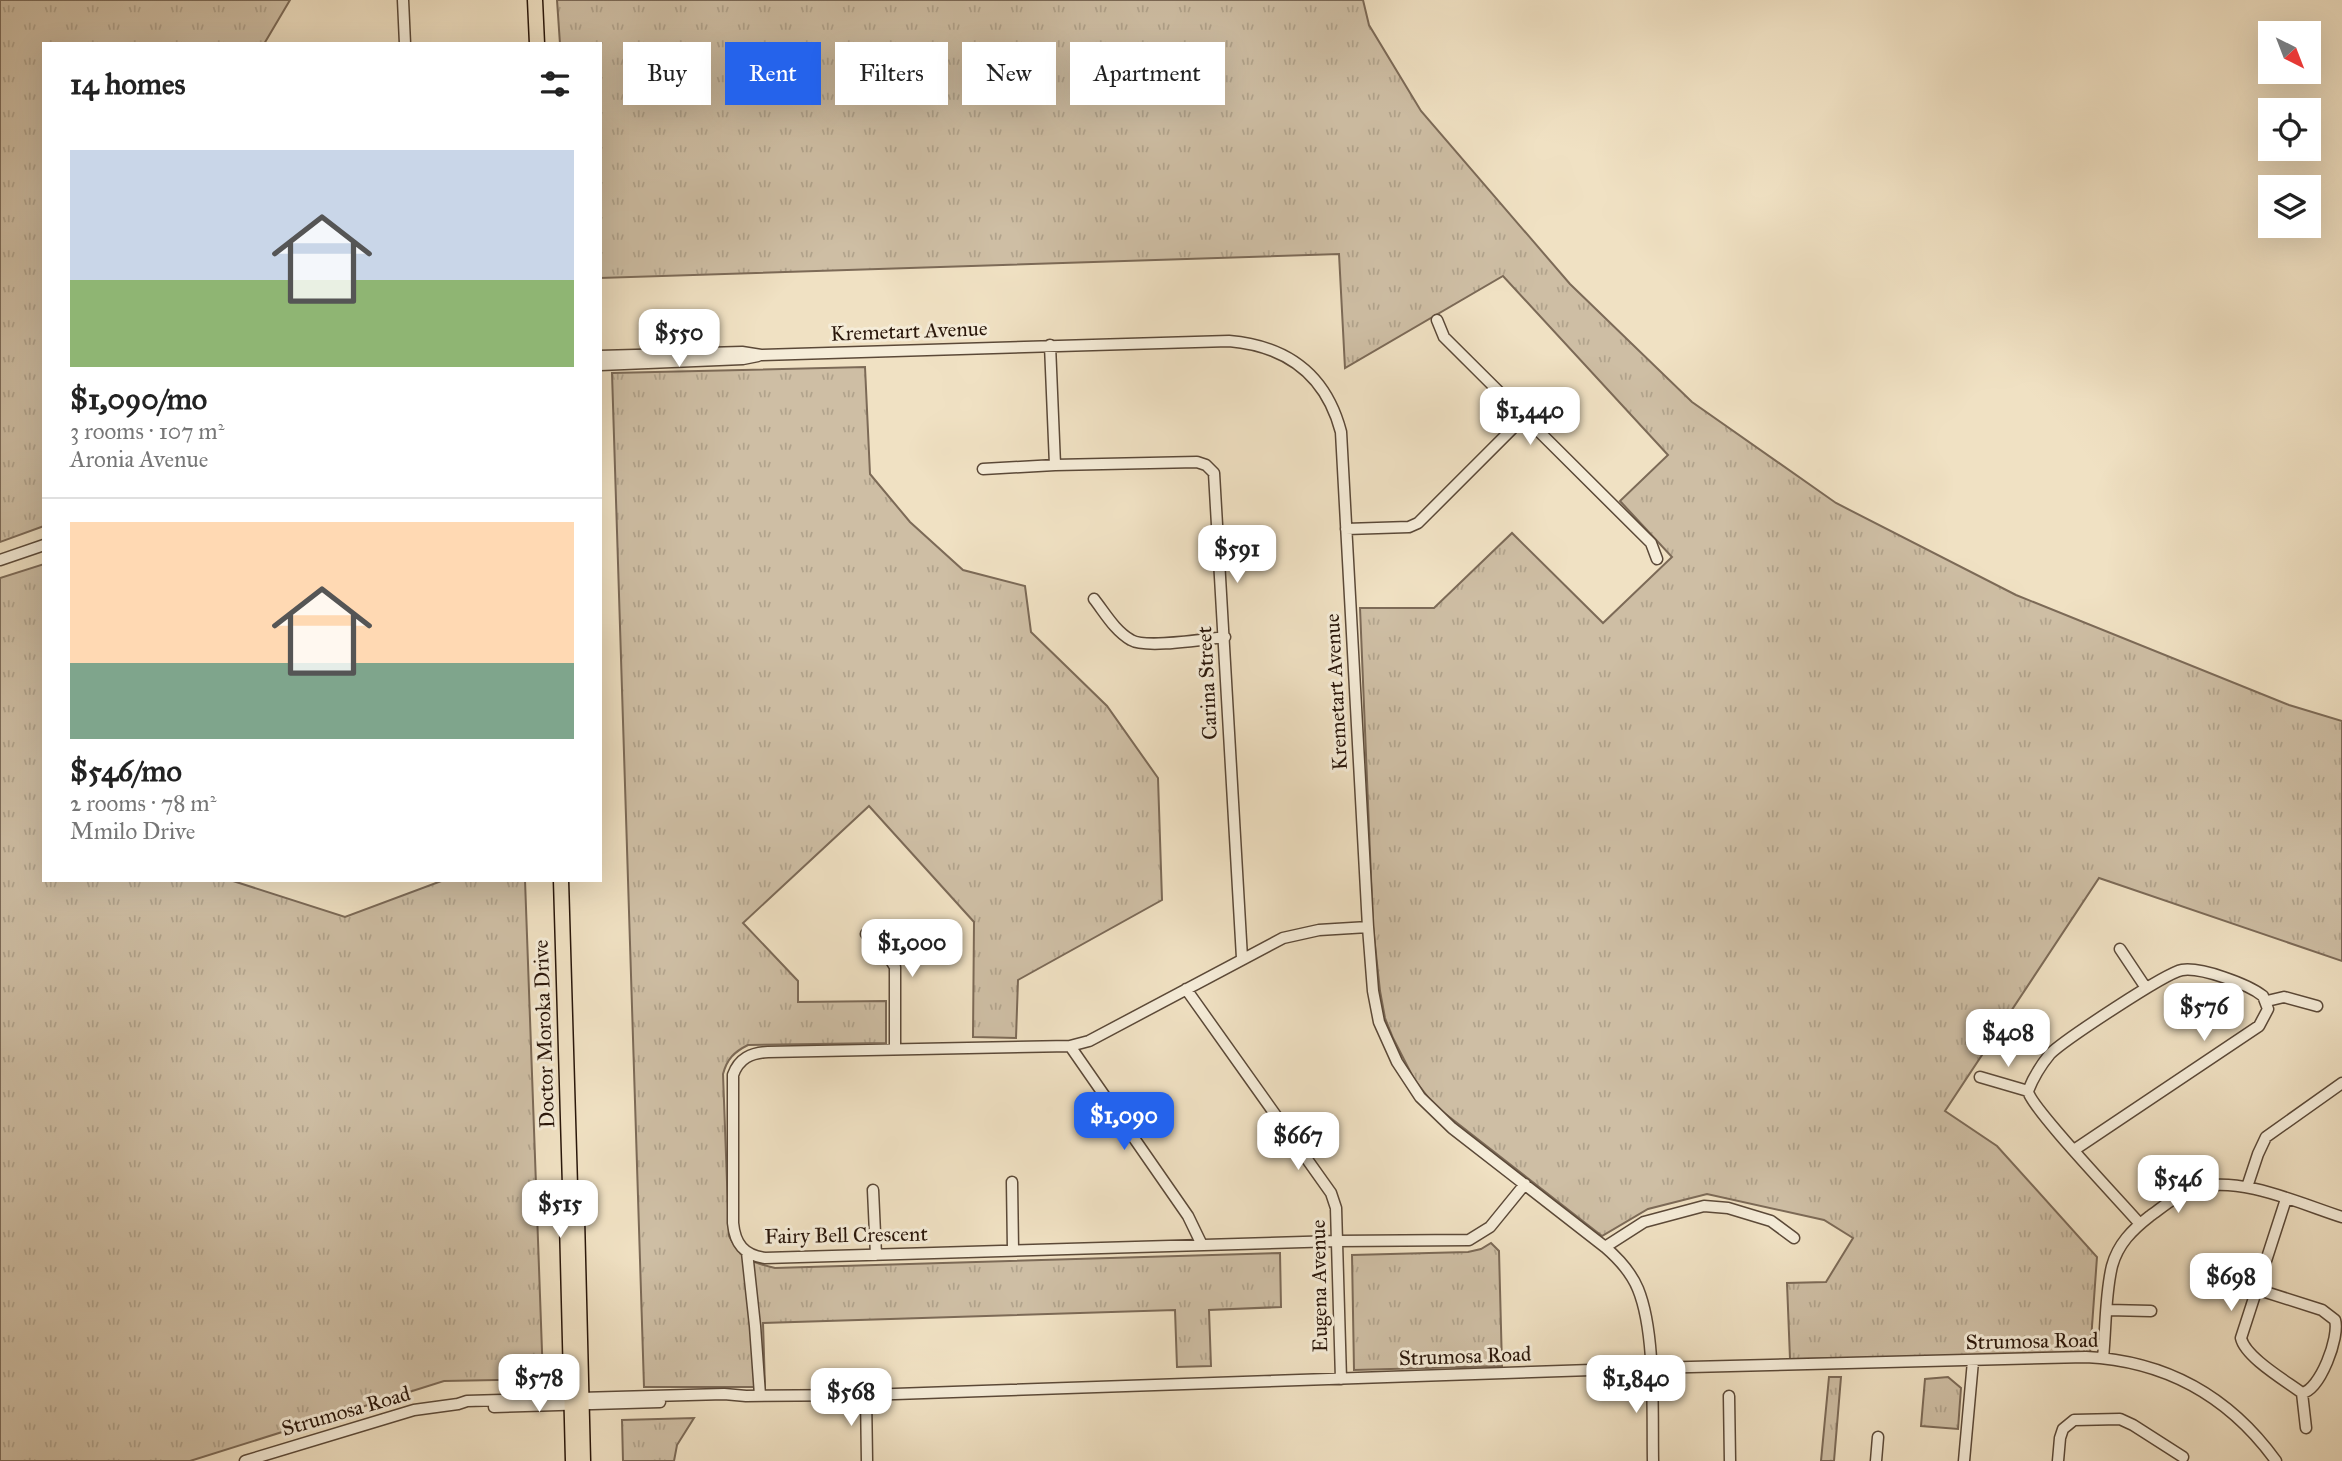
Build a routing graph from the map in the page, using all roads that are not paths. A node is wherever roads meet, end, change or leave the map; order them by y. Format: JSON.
{"nodes":[{"id":1,"x":403,"y":0,"type":"edge"},
{"id":2,"x":535,"y":0,"type":"edge"},
{"id":3,"x":405,"y":42,"type":"edge"},
{"id":4,"x":537,"y":42,"type":"edge"},
{"id":5,"x":1437,"y":320,"type":"dead end"},
{"id":6,"x":1050,"y":345,"type":"junction"},
{"id":7,"x":761,"y":355,"type":"junction"},
{"id":8,"x":602,"y":356,"type":"edge"},
{"id":9,"x":602,"y":365,"type":"edge"},
{"id":10,"x":1523,"y":418,"type":"junction"},
{"id":11,"x":1055,"y":465,"type":"junction"},
{"id":12,"x":983,"y":469,"type":"dead end"},
{"id":13,"x":1346,"y":529,"type":"junction"},
{"id":14,"x":42,"y":546,"type":"edge"},
{"id":15,"x":1657,"y":559,"type":"dead end"},
{"id":16,"x":0,"y":560,"type":"edge"},
{"id":17,"x":1094,"y":599,"type":"dead end"},
{"id":18,"x":1225,"y":637,"type":"junction"},
{"id":19,"x":561,"y":882,"type":"edge"},
{"id":20,"x":1368,"y":927,"type":"junction"},
{"id":21,"x":866,"y":934,"type":"dead end"},
{"id":22,"x":2120,"y":949,"type":"dead end"},
{"id":23,"x":1242,"y":958,"type":"junction"},
{"id":24,"x":2146,"y":988,"type":"junction"},
{"id":25,"x":1186,"y":989,"type":"junction"},
{"id":26,"x":2267,"y":1001,"type":"junction"},
{"id":27,"x":2317,"y":1006,"type":"dead end"},
{"id":28,"x":1070,"y":1046,"type":"junction"},
{"id":29,"x":895,"y":1049,"type":"junction"},
{"id":30,"x":1980,"y":1077,"type":"dead end"},
{"id":31,"x":2342,"y":1083,"type":"edge"},
{"id":32,"x":2028,"y":1091,"type":"junction"},
{"id":33,"x":2074,"y":1150,"type":"junction"},
{"id":34,"x":1012,"y":1182,"type":"dead end"},
{"id":35,"x":1525,"y":1184,"type":"junction"},
{"id":36,"x":2247,"y":1187,"type":"junction"},
{"id":37,"x":873,"y":1190,"type":"dead end"},
{"id":38,"x":2286,"y":1199,"type":"junction"},
{"id":39,"x":2342,"y":1217,"type":"edge"},
{"id":40,"x":2140,"y":1224,"type":"junction"},
{"id":41,"x":1794,"y":1238,"type":"dead end"},
{"id":42,"x":1337,"y":1241,"type":"junction"},
{"id":43,"x":1202,"y":1245,"type":"junction"},
{"id":44,"x":1605,"y":1247,"type":"junction"},
{"id":45,"x":1013,"y":1250,"type":"junction"},
{"id":46,"x":747,"y":1252,"type":"junction"},
{"id":47,"x":876,"y":1255,"type":"junction"},
{"id":48,"x":2256,"y":1289,"type":"junction"},
{"id":49,"x":2108,"y":1310,"type":"junction"},
{"id":50,"x":2151,"y":1311,"type":"dead end"},
{"id":51,"x":2103,"y":1358,"type":"junction"},
{"id":52,"x":1973,"y":1361,"type":"junction"},
{"id":53,"x":1651,"y":1368,"type":"junction"},
{"id":54,"x":1341,"y":1379,"type":"junction"},
{"id":55,"x":2302,"y":1393,"type":"junction"},
{"id":56,"x":760,"y":1395,"type":"junction"},
{"id":57,"x":866,"y":1395,"type":"junction"},
{"id":58,"x":1729,"y":1396,"type":"dead end"},
{"id":59,"x":576,"y":1401,"type":"junction"},
{"id":60,"x":2306,"y":1429,"type":"dead end"},
{"id":61,"x":1878,"y":1437,"type":"dead end"},
{"id":62,"x":2182,"y":1457,"type":"dead end"},
{"id":63,"x":247,"y":1461,"type":"edge"},
{"id":64,"x":573,"y":1461,"type":"edge"},
{"id":65,"x":583,"y":1461,"type":"edge"},
{"id":66,"x":867,"y":1461,"type":"edge"},
{"id":67,"x":1653,"y":1461,"type":"edge"},
{"id":68,"x":1730,"y":1461,"type":"edge"},
{"id":69,"x":1876,"y":1461,"type":"edge"},
{"id":70,"x":1964,"y":1461,"type":"edge"},
{"id":71,"x":2058,"y":1461,"type":"edge"},
{"id":72,"x":2276,"y":1461,"type":"edge"}],
"edges":[{"from":1,"to":3,"type":"street"},
{"from":2,"to":4,"type":"main road"},
{"from":5,"to":10,"type":"street"},
{"from":6,"to":7,"type":"street","name":"Kremetart Avenue"},
{"from":6,"to":11,"type":"street"},
{"from":6,"to":13,"type":"street","name":"Kremetart Avenue"},
{"from":7,"to":8,"type":"street","name":"Kremetart Avenue"},
{"from":7,"to":9,"type":"street","name":"Kremetart Avenue"},
{"from":10,"to":13,"type":"street"},
{"from":10,"to":15,"type":"street"},
{"from":11,"to":12,"type":"street","name":"Carina Street"},
{"from":11,"to":18,"type":"street","name":"Carina Street"},
{"from":13,"to":20,"type":"street","name":"Kremetart Avenue"},
{"from":14,"to":16,"type":"street"},
{"from":17,"to":18,"type":"street"},
{"from":18,"to":23,"type":"street","name":"Carina Street"},
{"from":19,"to":59,"type":"main road","name":"Doctor Moroka Drive"},
{"from":20,"to":23,"type":"street","name":"Fairy Bell Crescent"},
{"from":20,"to":35,"type":"street","name":"Kremetart Avenue"},
{"from":21,"to":29,"type":"street"},
{"from":22,"to":24,"type":"street"},
{"from":23,"to":25,"type":"street","name":"Fairy Bell Crescent"},
{"from":24,"to":26,"type":"street"},
{"from":24,"to":32,"type":"street"},
{"from":25,"to":28,"type":"street","name":"Fairy Bell Crescent"},
{"from":25,"to":42,"type":"street","name":"Eugena Avenue"},
{"from":26,"to":27,"type":"street"},
{"from":26,"to":33,"type":"street"},
{"from":28,"to":29,"type":"street","name":"Fairy Bell Crescent"},
{"from":28,"to":43,"type":"street"},
{"from":29,"to":46,"type":"street","name":"Fairy Bell Crescent"},
{"from":30,"to":32,"type":"street"},
{"from":31,"to":36,"type":"street"},
{"from":32,"to":33,"type":"street"},
{"from":33,"to":40,"type":"street"},
{"from":34,"to":45,"type":"street"},
{"from":35,"to":42,"type":"street","name":"Fairy Bell Crescent"},
{"from":35,"to":44,"type":"street","name":"Kremetart Avenue"},
{"from":36,"to":38,"type":"street"},
{"from":36,"to":40,"type":"street"},
{"from":37,"to":47,"type":"street"},
{"from":38,"to":39,"type":"street"},
{"from":38,"to":48,"type":"street"},
{"from":40,"to":49,"type":"street"},
{"from":41,"to":44,"type":"street"},
{"from":42,"to":43,"type":"street","name":"Fairy Bell Crescent"},
{"from":42,"to":54,"type":"street","name":"Eugena Avenue"},
{"from":43,"to":45,"type":"street","name":"Fairy Bell Crescent"},
{"from":44,"to":53,"type":"street","name":"Kremetart Avenue"},
{"from":45,"to":47,"type":"street","name":"Fairy Bell Crescent"},
{"from":46,"to":47,"type":"street","name":"Fairy Bell Crescent"},
{"from":46,"to":56,"type":"street"},
{"from":48,"to":55,"type":"street"},
{"from":48,"to":55,"type":"street"},
{"from":49,"to":50,"type":"street"},
{"from":49,"to":51,"type":"street"},
{"from":51,"to":52,"type":"street","name":"Strumosa Road"},
{"from":51,"to":72,"type":"street","name":"Strumosa Road"},
{"from":52,"to":53,"type":"street","name":"Strumosa Road"},
{"from":52,"to":70,"type":"street"},
{"from":53,"to":54,"type":"street","name":"Strumosa Road"},
{"from":53,"to":67,"type":"street","name":"Kremetart Avenue"},
{"from":54,"to":57,"type":"street","name":"Strumosa Road"},
{"from":55,"to":60,"type":"street"},
{"from":56,"to":57,"type":"street","name":"Strumosa Road"},
{"from":56,"to":59,"type":"street","name":"Strumosa Road"},
{"from":57,"to":66,"type":"street"},
{"from":58,"to":68,"type":"street"},
{"from":59,"to":63,"type":"street","name":"Strumosa Road"},
{"from":59,"to":64,"type":"main road","name":"Doctor Moroka Drive"},
{"from":59,"to":65,"type":"main road","name":"Doctor Moroka Drive"},
{"from":61,"to":69,"type":"street"},
{"from":62,"to":71,"type":"street"}]}
